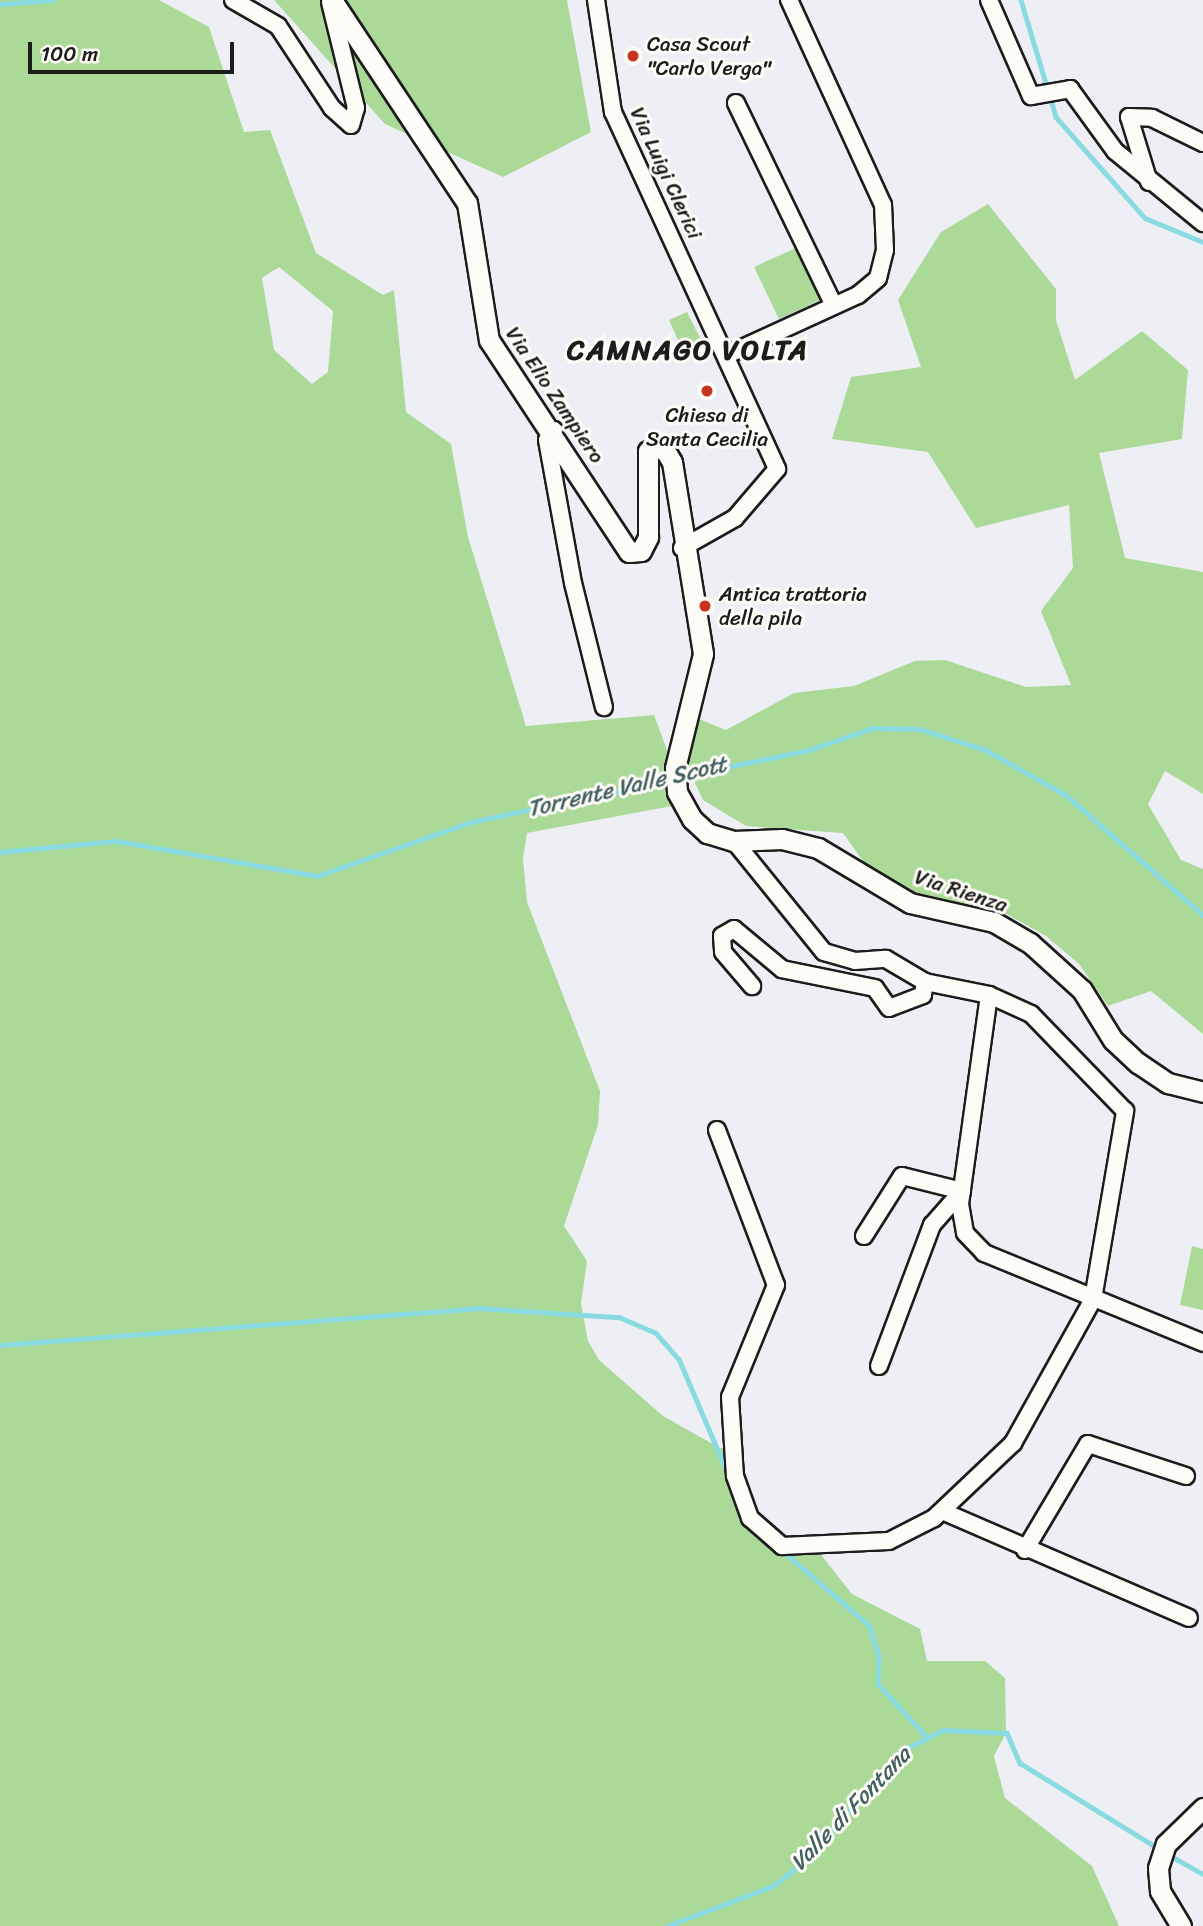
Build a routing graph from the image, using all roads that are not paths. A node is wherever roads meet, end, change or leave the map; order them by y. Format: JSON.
{"nodes":[{"id":1,"x":233,"y":0,"type":"edge"},
{"id":2,"x":331,"y":0,"type":"edge"},
{"id":3,"x":596,"y":0,"type":"edge"},
{"id":4,"x":789,"y":0,"type":"edge"},
{"id":5,"x":989,"y":0,"type":"edge"},
{"id":6,"x":736,"y":103,"type":"dead end"},
{"id":7,"x":1203,"y":143,"type":"edge"},
{"id":8,"x":1149,"y":182,"type":"junction"},
{"id":9,"x":1203,"y":223,"type":"edge"},
{"id":10,"x":834,"y":306,"type":"junction"},
{"id":11,"x":727,"y":355,"type":"junction"},
{"id":12,"x":554,"y":430,"type":"junction"},
{"id":13,"x":682,"y":548,"type":"junction"},
{"id":14,"x":604,"y":707,"type":"dead end"},
{"id":15,"x":734,"y":841,"type":"junction"},
{"id":16,"x":925,"y":982,"type":"junction"},
{"id":17,"x":751,"y":986,"type":"dead end"},
{"id":18,"x":989,"y":995,"type":"junction"},
{"id":19,"x":1203,"y":1092,"type":"edge"},
{"id":20,"x":717,"y":1130,"type":"dead end"},
{"id":21,"x":962,"y":1191,"type":"junction"},
{"id":22,"x":864,"y":1236,"type":"dead end"},
{"id":23,"x":1093,"y":1299,"type":"junction"},
{"id":24,"x":1203,"y":1343,"type":"edge"},
{"id":25,"x":879,"y":1366,"type":"dead end"},
{"id":26,"x":1186,"y":1476,"type":"dead end"},
{"id":27,"x":943,"y":1511,"type":"junction"},
{"id":28,"x":1025,"y":1550,"type":"junction"},
{"id":29,"x":1189,"y":1618,"type":"dead end"},
{"id":30,"x":1203,"y":1808,"type":"edge"},
{"id":31,"x":1181,"y":1926,"type":"edge"}],
"edges":[{"from":1,"to":2,"type":"street"},
{"from":2,"to":12,"type":"street","name":"Via Elio Zampiero"},
{"from":3,"to":11,"type":"street","name":"Via Luigi Clerici"},
{"from":4,"to":10,"type":"street"},
{"from":5,"to":8,"type":"street"},
{"from":6,"to":10,"type":"street"},
{"from":7,"to":8,"type":"street"},
{"from":8,"to":9,"type":"street"},
{"from":10,"to":11,"type":"street"},
{"from":11,"to":13,"type":"street","name":"Via Luigi Clerici"},
{"from":12,"to":13,"type":"street","name":"Via Elio Zampiero"},
{"from":12,"to":14,"type":"street"},
{"from":13,"to":15,"type":"street","name":"Via Rienza"},
{"from":15,"to":16,"type":"street"},
{"from":15,"to":19,"type":"street","name":"Via Rienza"},
{"from":16,"to":17,"type":"street"},
{"from":16,"to":18,"type":"street"},
{"from":18,"to":21,"type":"street"},
{"from":18,"to":23,"type":"street"},
{"from":20,"to":27,"type":"street"},
{"from":21,"to":22,"type":"street"},
{"from":21,"to":23,"type":"street"},
{"from":21,"to":25,"type":"street"},
{"from":23,"to":24,"type":"street"},
{"from":23,"to":27,"type":"street"},
{"from":26,"to":28,"type":"street"},
{"from":27,"to":28,"type":"street"},
{"from":28,"to":29,"type":"street"},
{"from":30,"to":31,"type":"street"}]}
